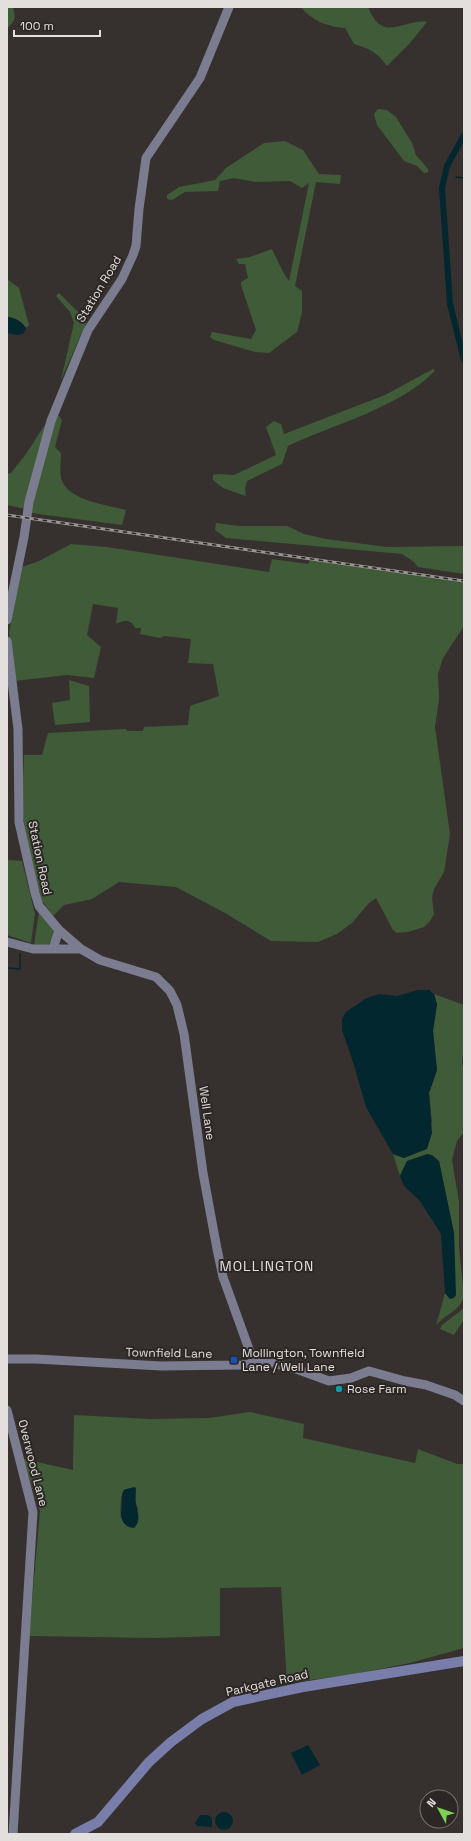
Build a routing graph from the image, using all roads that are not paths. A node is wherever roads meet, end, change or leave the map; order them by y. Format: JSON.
{"nodes":[{"id":1,"x":229,"y":7,"type":"edge"},
{"id":2,"x":7,"y":620,"type":"edge"},
{"id":3,"x":7,"y":641,"type":"edge"},
{"id":4,"x":59,"y":930,"type":"junction"},
{"id":5,"x":7,"y":942,"type":"edge"},
{"id":6,"x":53,"y":949,"type":"junction"},
{"id":7,"x":81,"y":949,"type":"junction"},
{"id":8,"x":7,"y":1359,"type":"edge"},
{"id":9,"x":254,"y":1362,"type":"junction"},
{"id":10,"x":464,"y":1401,"type":"edge"},
{"id":11,"x":7,"y":1410,"type":"edge"},
{"id":12,"x":464,"y":1661,"type":"edge"},
{"id":13,"x":13,"y":1834,"type":"edge"},
{"id":14,"x":75,"y":1834,"type":"edge"}],
"edges":[{"from":1,"to":2,"type":"street","name":"Station Road"},
{"from":3,"to":4,"type":"street","name":"Station Road"},
{"from":4,"to":6,"type":"street"},
{"from":4,"to":7,"type":"street","name":"Well Lane"},
{"from":5,"to":6,"type":"street"},
{"from":6,"to":7,"type":"street"},
{"from":7,"to":9,"type":"street","name":"Well Lane"},
{"from":8,"to":9,"type":"street","name":"Townfield Lane"},
{"from":9,"to":10,"type":"street","name":"Townfield Lane"},
{"from":11,"to":13,"type":"street","name":"Overwood Lane"},
{"from":12,"to":14,"type":"main road","name":"Parkgate Road"}]}
